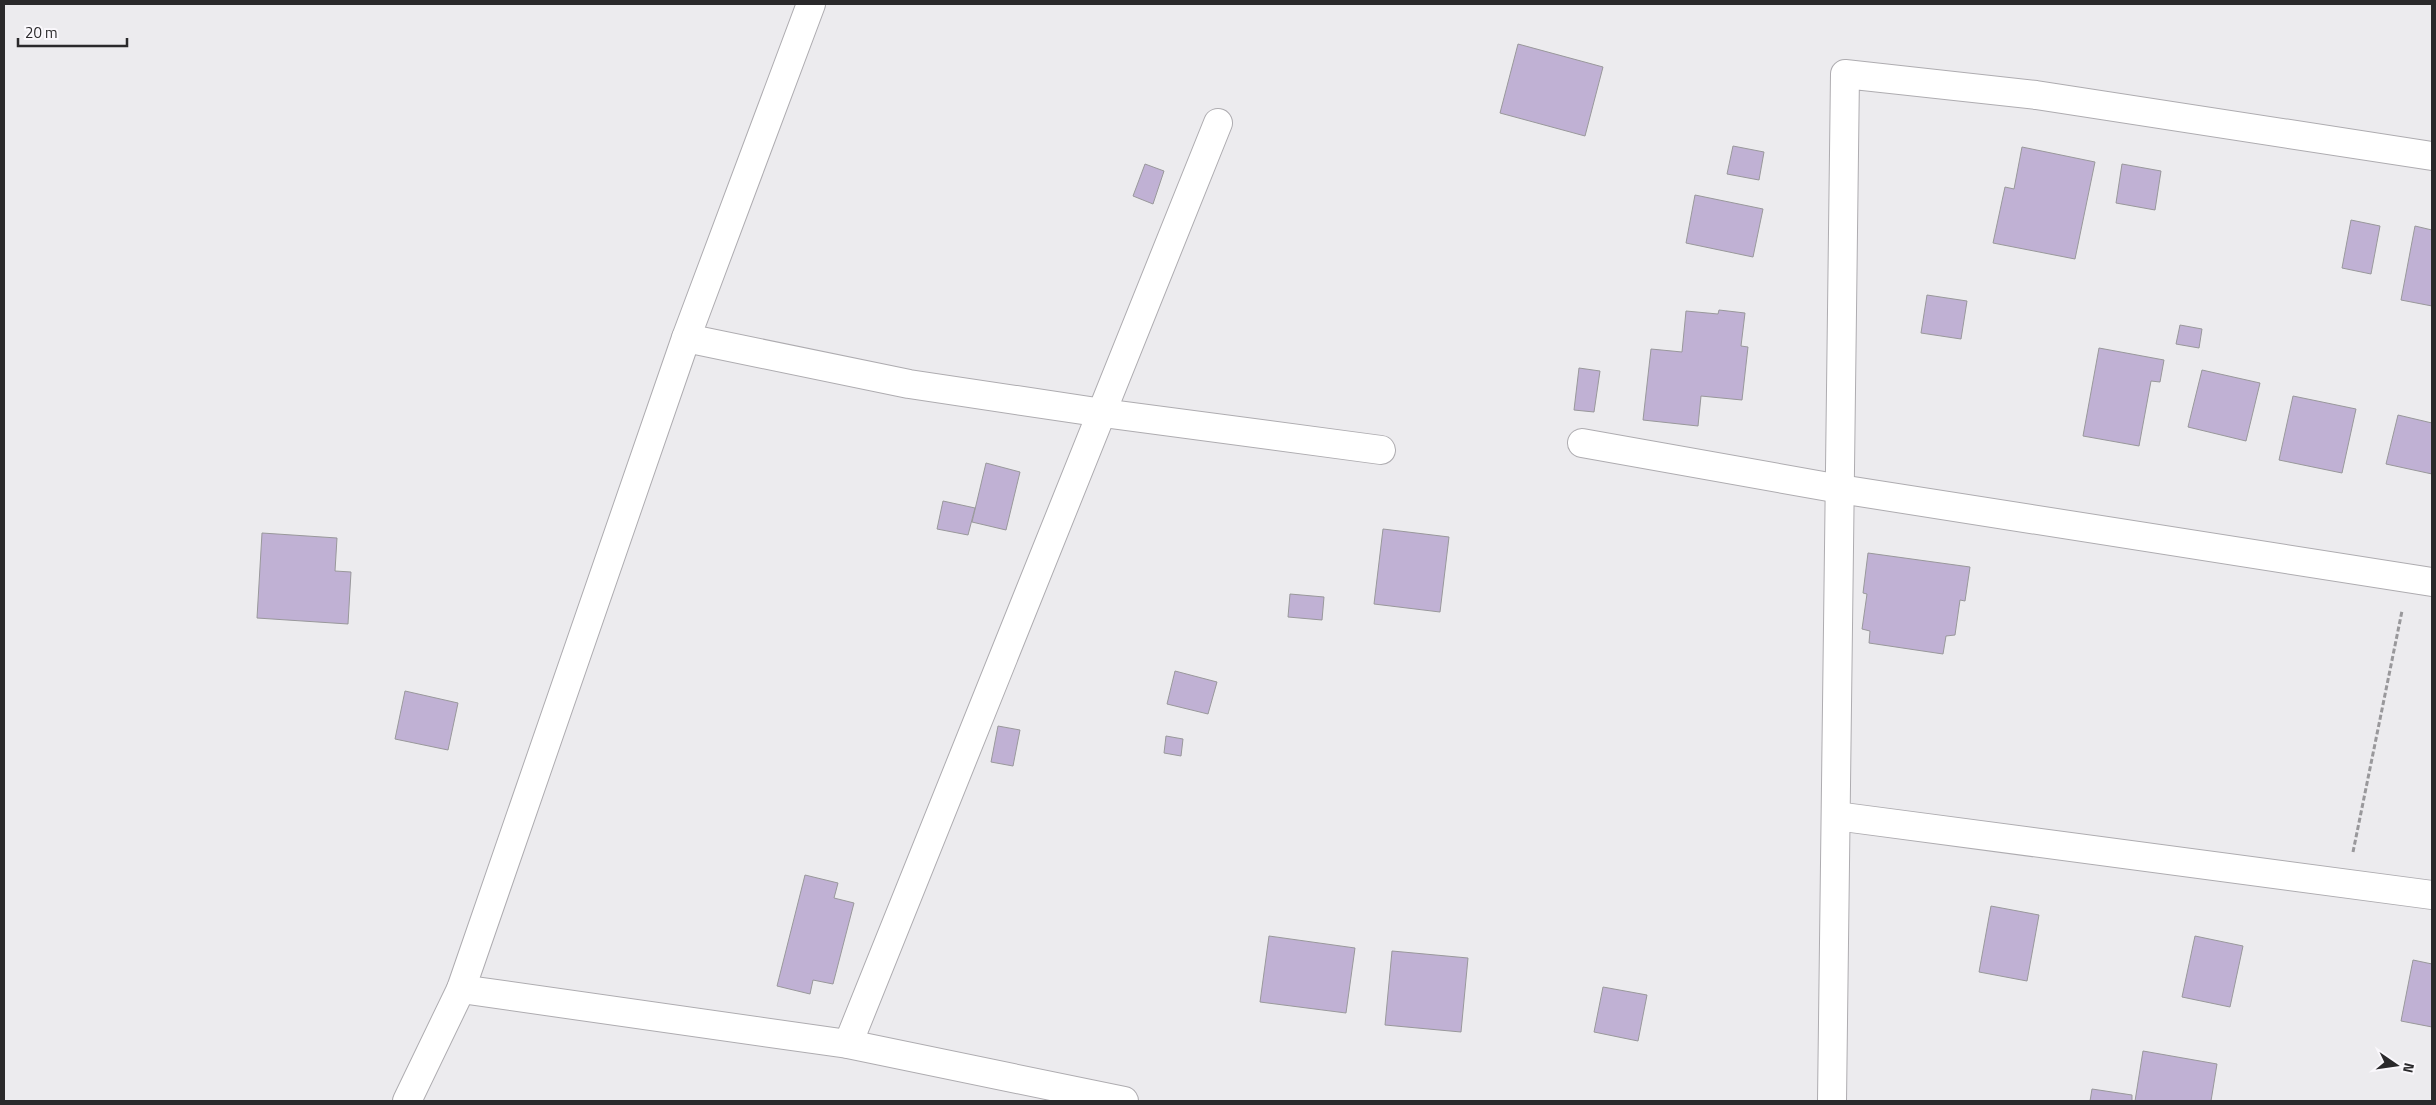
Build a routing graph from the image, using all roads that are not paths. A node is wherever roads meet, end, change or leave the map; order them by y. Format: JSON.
{"nodes":[{"id":1,"x":811,"y":4,"type":"edge"},
{"id":2,"x":1218,"y":123,"type":"dead end"},
{"id":3,"x":2432,"y":156,"type":"edge"},
{"id":4,"x":686,"y":338,"type":"junction"},
{"id":5,"x":1103,"y":414,"type":"junction"},
{"id":6,"x":1582,"y":443,"type":"dead end"},
{"id":7,"x":1380,"y":450,"type":"dead end"},
{"id":8,"x":1840,"y":489,"type":"junction"},
{"id":9,"x":2421,"y":580,"type":"edge"},
{"id":10,"x":1836,"y":816,"type":"junction"},
{"id":11,"x":2432,"y":895,"type":"edge"},
{"id":12,"x":462,"y":989,"type":"junction"},
{"id":13,"x":848,"y":1044,"type":"junction"},
{"id":14,"x":407,"y":1101,"type":"edge"},
{"id":15,"x":1124,"y":1101,"type":"edge"},
{"id":16,"x":1832,"y":1101,"type":"edge"}],
"edges":[{"from":1,"to":4,"type":"street"},
{"from":2,"to":5,"type":"street"},
{"from":3,"to":8,"type":"street"},
{"from":4,"to":5,"type":"street"},
{"from":4,"to":12,"type":"street"},
{"from":5,"to":7,"type":"street"},
{"from":5,"to":13,"type":"street"},
{"from":6,"to":8,"type":"street"},
{"from":8,"to":9,"type":"street"},
{"from":8,"to":10,"type":"street"},
{"from":10,"to":11,"type":"street"},
{"from":10,"to":16,"type":"street"},
{"from":12,"to":13,"type":"street"},
{"from":12,"to":14,"type":"street"},
{"from":13,"to":15,"type":"street"}]}
